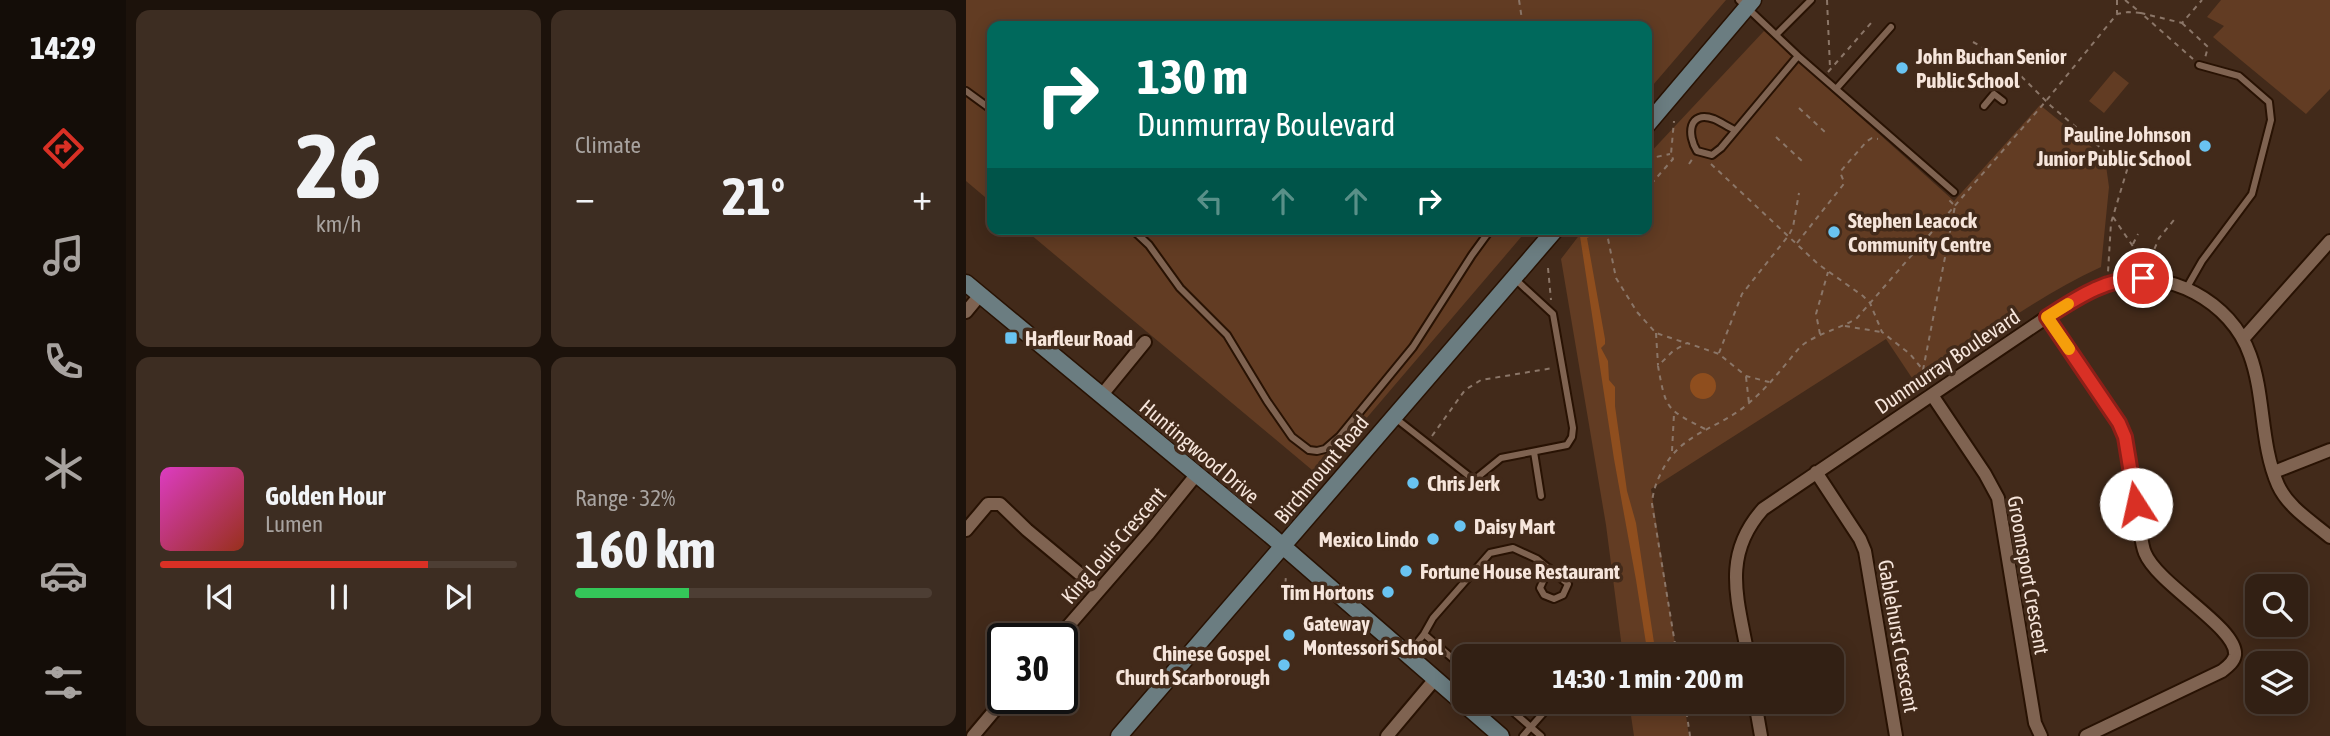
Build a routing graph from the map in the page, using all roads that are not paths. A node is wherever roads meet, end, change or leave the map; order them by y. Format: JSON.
{"nodes":[{"id":1,"x":1811,"y":0,"type":"edge"},
{"id":2,"x":1747,"y":2,"type":"edge"},
{"id":3,"x":1891,"y":27,"type":"dead end"},
{"id":4,"x":1776,"y":34,"type":"junction"},
{"id":5,"x":1798,"y":56,"type":"junction"},
{"id":6,"x":2201,"y":65,"type":"road end"},
{"id":7,"x":1836,"y":89,"type":"junction"},
{"id":8,"x":966,"y":92,"type":"edge"},
{"id":9,"x":2003,"y":101,"type":"dead end"},
{"id":10,"x":1984,"y":106,"type":"dead end"},
{"id":11,"x":987,"y":107,"type":"edge"},
{"id":12,"x":1652,"y":119,"type":"edge"},
{"id":13,"x":1735,"y":130,"type":"junction"},
{"id":14,"x":1954,"y":192,"type":"dead end"},
{"id":15,"x":1139,"y":235,"type":"edge"},
{"id":16,"x":1487,"y":235,"type":"edge"},
{"id":17,"x":1551,"y":235,"type":"edge"},
{"id":18,"x":2330,"y":242,"type":"edge"},
{"id":19,"x":1514,"y":277,"type":"junction"},
{"id":20,"x":966,"y":284,"type":"edge"},
{"id":21,"x":2186,"y":289,"type":"junction"},
{"id":22,"x":980,"y":295,"type":"junction"},
{"id":23,"x":966,"y":312,"type":"edge"},
{"id":24,"x":2047,"y":317,"type":"junction"},
{"id":25,"x":2243,"y":339,"type":"junction"},
{"id":26,"x":1145,"y":342,"type":"dead end"},
{"id":27,"x":1932,"y":395,"type":"junction"},
{"id":28,"x":1101,"y":396,"type":"junction"},
{"id":29,"x":1393,"y":416,"type":"junction"},
{"id":30,"x":2330,"y":450,"type":"edge"},
{"id":31,"x":1534,"y":452,"type":"junction"},
{"id":32,"x":1816,"y":472,"type":"junction"},
{"id":33,"x":2274,"y":472,"type":"junction"},
{"id":34,"x":1196,"y":475,"type":"junction"},
{"id":35,"x":1541,"y":496,"type":"dead end"},
{"id":36,"x":966,"y":530,"type":"edge"},
{"id":37,"x":2330,"y":537,"type":"edge"},
{"id":38,"x":1283,"y":547,"type":"junction"},
{"id":39,"x":1549,"y":568,"type":"junction"},
{"id":40,"x":1099,"y":590,"type":"junction"},
{"id":41,"x":1071,"y":623,"type":"edge"},
{"id":42,"x":1424,"y":634,"type":"junction"},
{"id":43,"x":1746,"y":644,"type":"edge"},
{"id":44,"x":1408,"y":655,"type":"junction"},
{"id":45,"x":1452,"y":658,"type":"edge"},
{"id":46,"x":1435,"y":679,"type":"junction"},
{"id":47,"x":992,"y":714,"type":"edge"},
{"id":48,"x":1515,"y":714,"type":"edge"},
{"id":49,"x":1542,"y":714,"type":"edge"},
{"id":50,"x":1757,"y":714,"type":"edge"},
{"id":51,"x":1530,"y":727,"type":"junction"},
{"id":52,"x":973,"y":736,"type":"edge"},
{"id":53,"x":1119,"y":736,"type":"edge"},
{"id":54,"x":1387,"y":736,"type":"edge"},
{"id":55,"x":1501,"y":736,"type":"edge"},
{"id":56,"x":1523,"y":736,"type":"edge"},
{"id":57,"x":1541,"y":736,"type":"edge"},
{"id":58,"x":1761,"y":736,"type":"edge"},
{"id":59,"x":1896,"y":736,"type":"edge"},
{"id":60,"x":2041,"y":736,"type":"edge"},
{"id":61,"x":2086,"y":736,"type":"edge"}],
"edges":[{"from":1,"to":4,"type":"lane"},
{"from":2,"to":4,"type":"lane"},
{"from":2,"to":12,"type":"main road"},
{"from":3,"to":7,"type":"lane"},
{"from":4,"to":5,"type":"lane"},
{"from":5,"to":7,"type":"lane"},
{"from":5,"to":13,"type":"lane"},
{"from":6,"to":21,"type":"lane"},
{"from":7,"to":14,"type":"lane"},
{"from":8,"to":11,"type":"lane"},
{"from":9,"to":10,"type":"lane"},
{"from":13,"to":13,"type":"lane"},
{"from":15,"to":16,"type":"lane"},
{"from":17,"to":19,"type":"main road","name":"Birchmount Road"},
{"from":18,"to":25,"type":"street"},
{"from":19,"to":29,"type":"main road","name":"Birchmount Road"},
{"from":19,"to":31,"type":"lane"},
{"from":20,"to":22,"type":"main road","name":"Huntingwood Drive"},
{"from":21,"to":24,"type":"street","name":"Dunmurray Boulevard"},
{"from":21,"to":25,"type":"street","name":"Dunmurray Boulevard"},
{"from":22,"to":23,"type":"street"},
{"from":22,"to":28,"type":"main road","name":"Huntingwood Drive"},
{"from":24,"to":27,"type":"street","name":"Dunmurray Boulevard"},
{"from":24,"to":61,"type":"street"},
{"from":25,"to":33,"type":"street","name":"Dunmurray Boulevard"},
{"from":26,"to":28,"type":"street"},
{"from":27,"to":32,"type":"street","name":"Dunmurray Boulevard"},
{"from":27,"to":60,"type":"street","name":"Groomsport Crescent"},
{"from":28,"to":34,"type":"main road","name":"Huntingwood Drive"},
{"from":29,"to":31,"type":"lane"},
{"from":29,"to":38,"type":"main road","name":"Birchmount Road"},
{"from":30,"to":33,"type":"street"},
{"from":31,"to":35,"type":"lane"},
{"from":32,"to":43,"type":"street","name":"Dunmurray Boulevard"},
{"from":32,"to":59,"type":"street","name":"Gablehurst Crescent"},
{"from":33,"to":37,"type":"street","name":"Dunmurray Boulevard"},
{"from":34,"to":38,"type":"main road","name":"Huntingwood Drive"},
{"from":34,"to":40,"type":"street","name":"King Louis Crescent"},
{"from":36,"to":40,"type":"street"},
{"from":38,"to":44,"type":"main road","name":"Huntingwood Drive"},
{"from":38,"to":53,"type":"main road","name":"Birchmount Road"},
{"from":39,"to":39,"type":"lane"},
{"from":39,"to":42,"type":"lane"},
{"from":40,"to":41,"type":"street","name":"King Louis Crescent"},
{"from":42,"to":44,"type":"lane"},
{"from":42,"to":45,"type":"lane"},
{"from":44,"to":46,"type":"main road","name":"Huntingwood Drive"},
{"from":46,"to":54,"type":"street"},
{"from":46,"to":55,"type":"main road","name":"Huntingwood Drive"},
{"from":47,"to":52,"type":"street"},
{"from":48,"to":51,"type":"lane"},
{"from":49,"to":51,"type":"lane"},
{"from":50,"to":58,"type":"street"},
{"from":51,"to":56,"type":"lane"},
{"from":51,"to":57,"type":"lane"}]}
